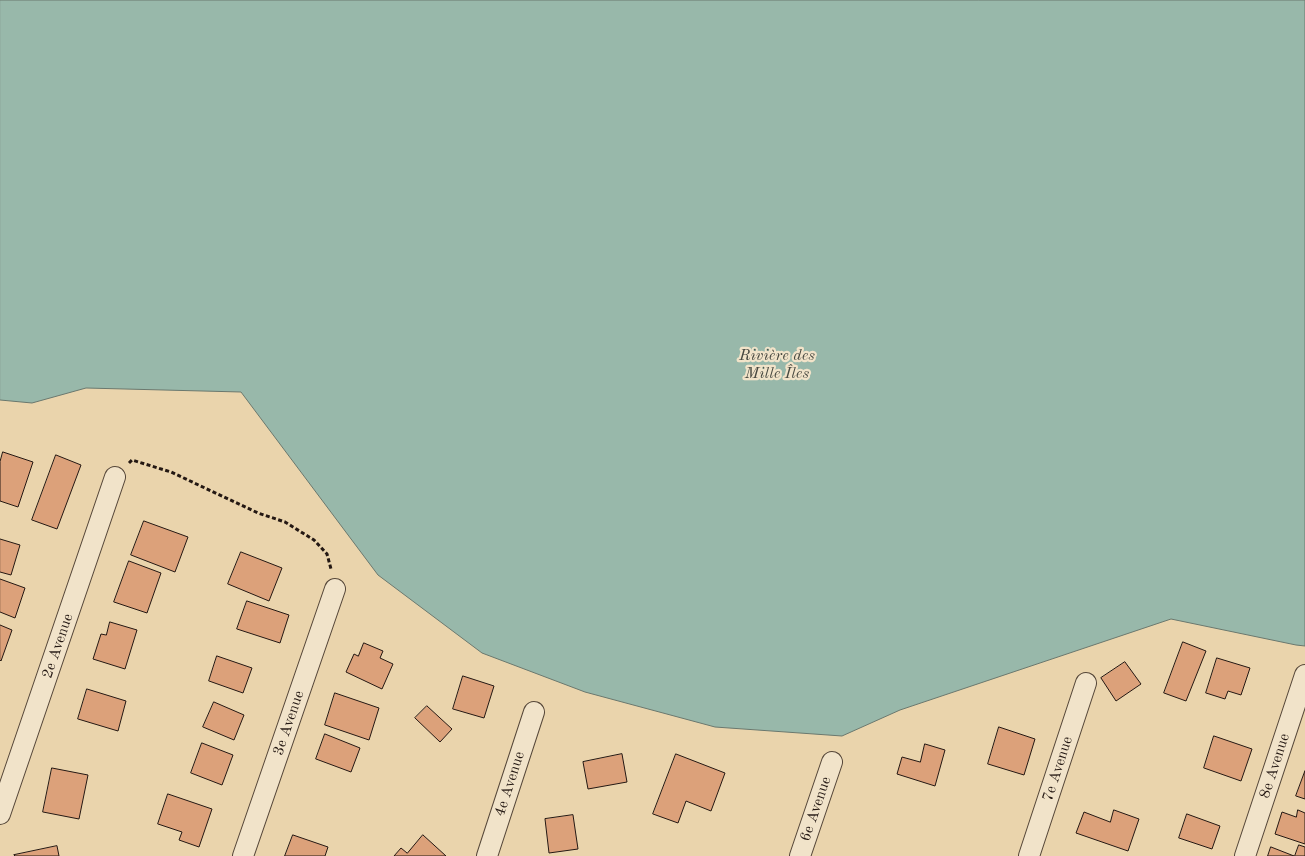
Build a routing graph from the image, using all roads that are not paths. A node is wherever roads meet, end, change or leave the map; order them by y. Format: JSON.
{"nodes":[{"id":1,"x":116,"y":477,"type":"road end"},
{"id":2,"x":335,"y":589,"type":"road end"},
{"id":3,"x":1305,"y":675,"type":"edge"},
{"id":4,"x":1086,"y":683,"type":"dead end"},
{"id":5,"x":534,"y":712,"type":"dead end"},
{"id":6,"x":832,"y":762,"type":"dead end"},
{"id":7,"x":0,"y":814,"type":"edge"},
{"id":8,"x":243,"y":856,"type":"edge"},
{"id":9,"x":487,"y":856,"type":"edge"},
{"id":10,"x":800,"y":856,"type":"edge"},
{"id":11,"x":1029,"y":856,"type":"edge"},
{"id":12,"x":1245,"y":856,"type":"edge"}],
"edges":[{"from":1,"to":7,"type":"street","name":"2e Avenue"},
{"from":2,"to":8,"type":"street","name":"3e Avenue"},
{"from":3,"to":12,"type":"street","name":"8e Avenue"},
{"from":4,"to":11,"type":"street","name":"7e Avenue"},
{"from":5,"to":9,"type":"street","name":"4e Avenue"},
{"from":6,"to":10,"type":"street","name":"6e Avenue"}]}
